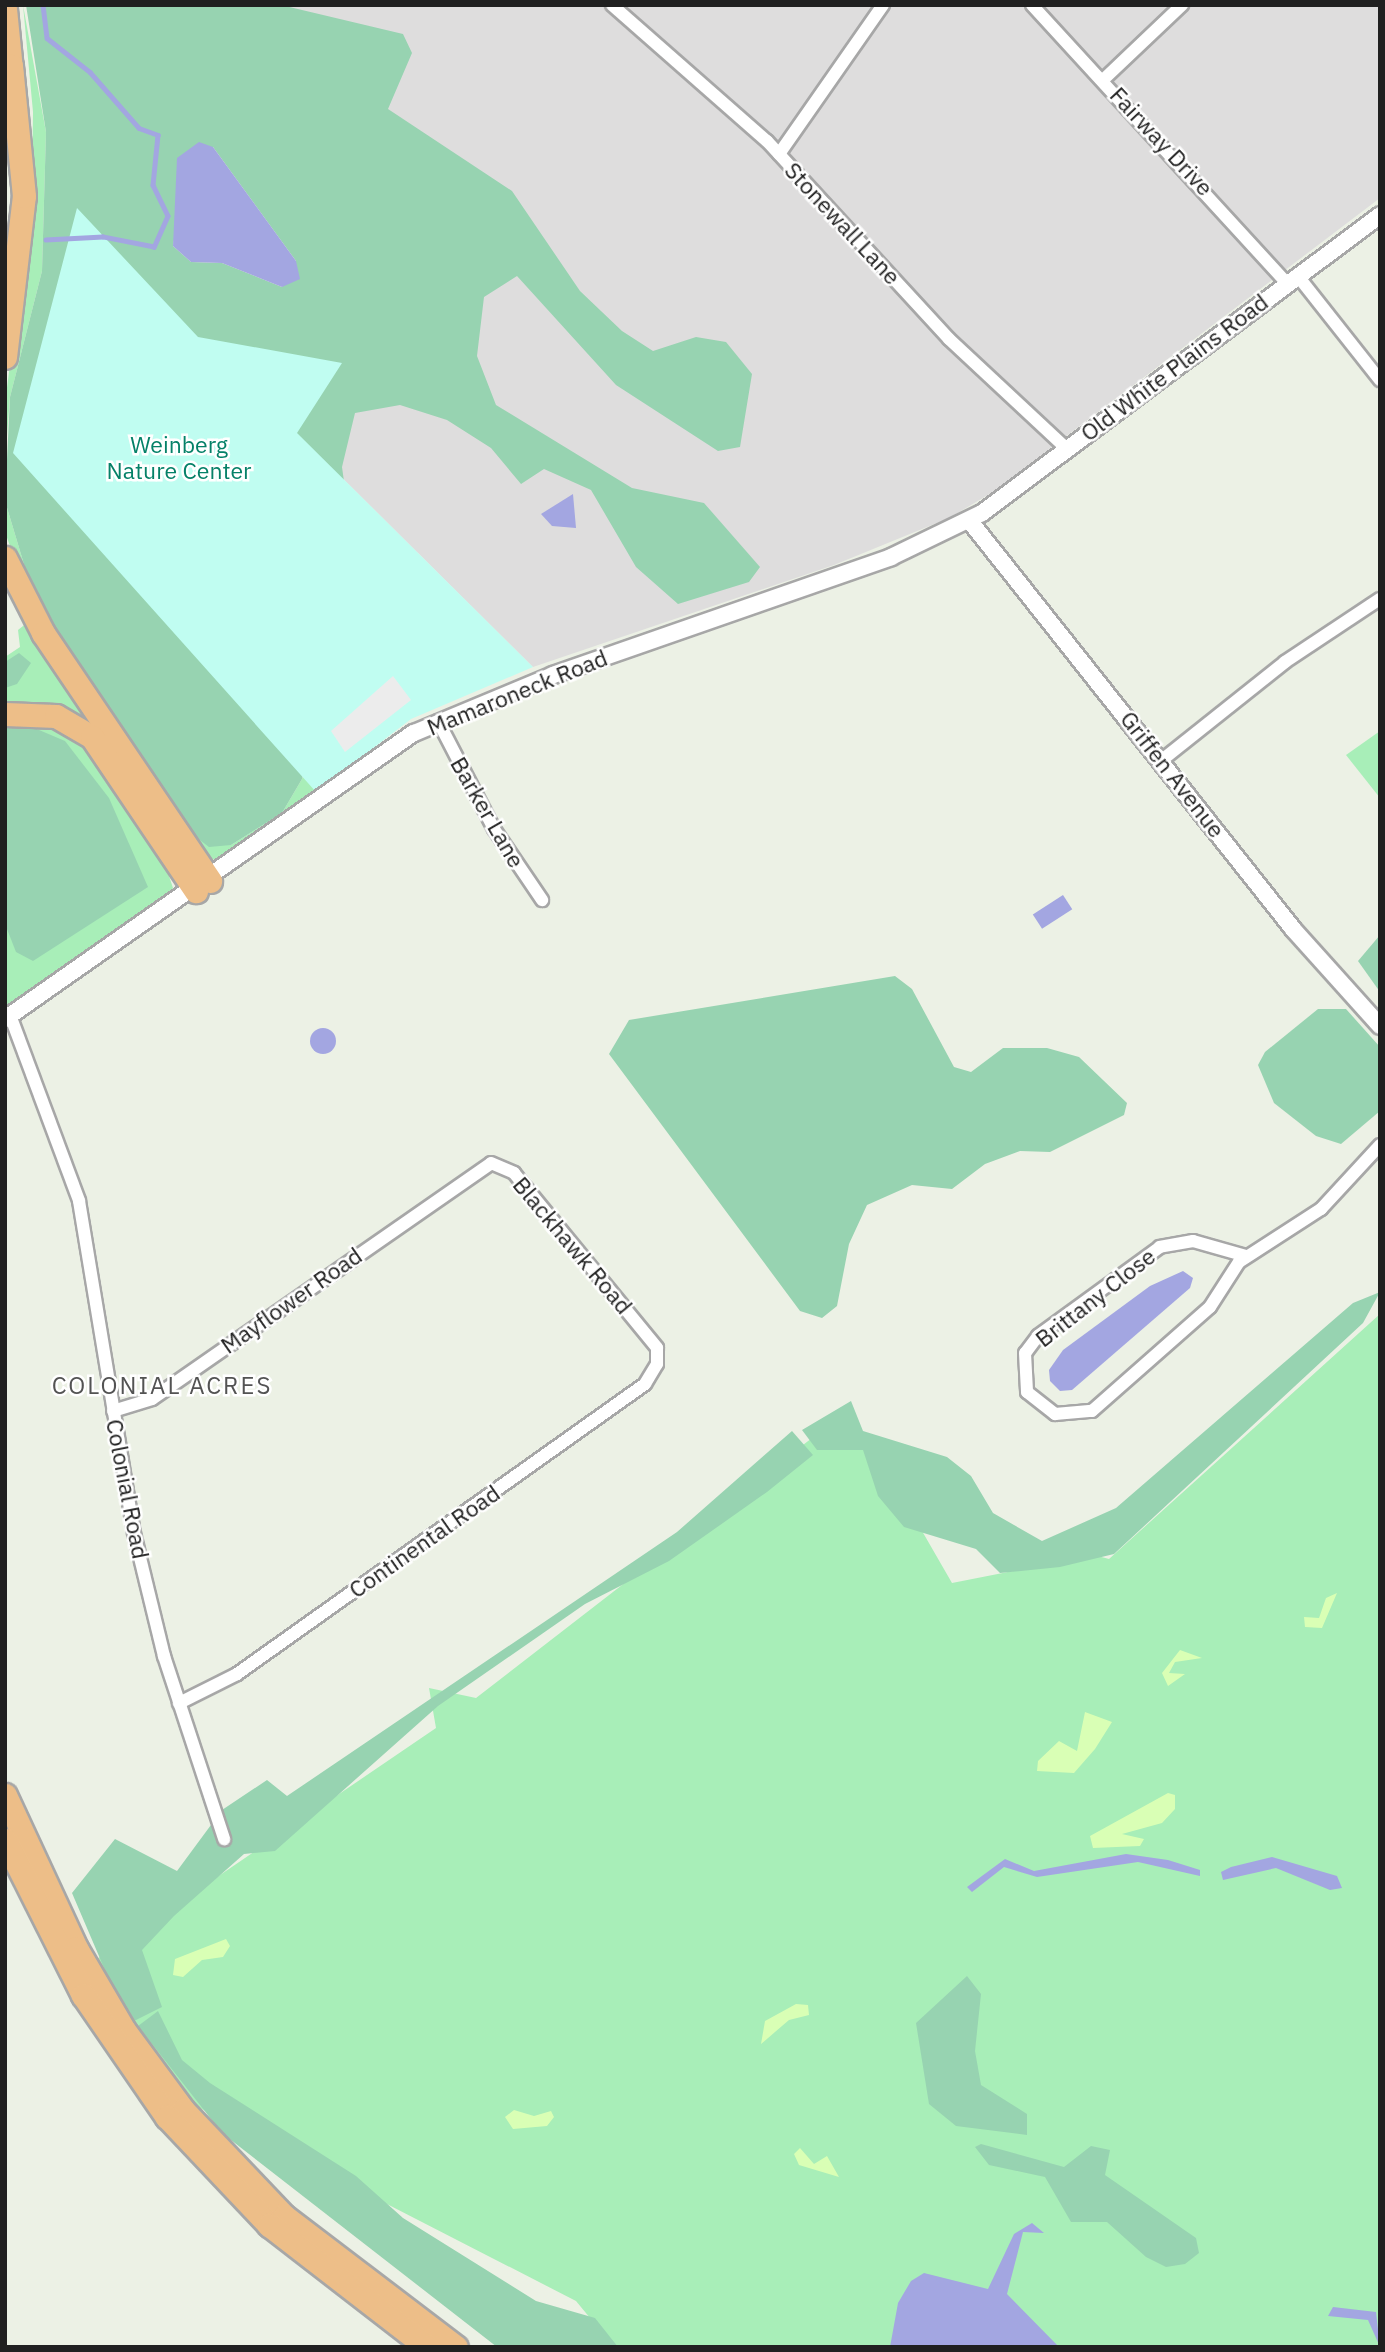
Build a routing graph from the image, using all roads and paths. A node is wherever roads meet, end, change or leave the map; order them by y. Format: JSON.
{"nodes":[{"id":1,"x":612,"y":5,"type":"edge"},
{"id":2,"x":883,"y":5,"type":"edge"},
{"id":3,"x":1031,"y":5,"type":"edge"},
{"id":4,"x":1182,"y":5,"type":"edge"},
{"id":5,"x":5,"y":9,"type":"edge"},
{"id":6,"x":11,"y":66,"type":"junction"},
{"id":7,"x":1104,"y":79,"type":"junction"},
{"id":8,"x":779,"y":154,"type":"junction"},
{"id":9,"x":1380,"y":215,"type":"edge"},
{"id":10,"x":5,"y":240,"type":"edge"},
{"id":11,"x":1297,"y":282,"type":"junction"},
{"id":12,"x":5,"y":357,"type":"edge"},
{"id":13,"x":1380,"y":380,"type":"edge"},
{"id":14,"x":1067,"y":449,"type":"junction"},
{"id":15,"x":969,"y":520,"type":"junction"},
{"id":16,"x":5,"y":558,"type":"edge"},
{"id":17,"x":1380,"y":599,"type":"edge"},
{"id":18,"x":5,"y":714,"type":"edge"},
{"id":19,"x":438,"y":722,"type":"junction"},
{"id":20,"x":1163,"y":760,"type":"junction"},
{"id":21,"x":203,"y":886,"type":"junction"},
{"id":22,"x":542,"y":900,"type":"dead end"},
{"id":23,"x":8,"y":1017,"type":"edge"},
{"id":24,"x":1380,"y":1026,"type":"edge"},
{"id":25,"x":1380,"y":1145,"type":"edge"},
{"id":26,"x":430,"y":1202,"type":"joint"},
{"id":27,"x":1246,"y":1256,"type":"junction"},
{"id":28,"x":657,"y":1364,"type":"joint"},
{"id":29,"x":113,"y":1411,"type":"junction"},
{"id":30,"x":179,"y":1703,"type":"junction"},
{"id":31,"x":5,"y":1795,"type":"edge"},
{"id":32,"x":223,"y":1839,"type":"dead end"},
{"id":33,"x":5,"y":1840,"type":"edge"},
{"id":34,"x":427,"y":2347,"type":"edge"},
{"id":35,"x":456,"y":2347,"type":"edge"}],
"edges":[{"from":1,"to":8,"type":"street","name":"Stonewall Lane"},
{"from":2,"to":8,"type":"street"},
{"from":3,"to":7,"type":"street","name":"Fairway Drive"},
{"from":4,"to":7,"type":"street"},
{"from":5,"to":6,"type":"highway"},
{"from":6,"to":10,"type":"highway"},
{"from":6,"to":12,"type":"highway"},
{"from":7,"to":11,"type":"street","name":"Fairway Drive"},
{"from":8,"to":14,"type":"street","name":"Stonewall Lane"},
{"from":9,"to":11,"type":"street","name":"Old White Plains Road"},
{"from":11,"to":13,"type":"street","name":"Fairway Drive"},
{"from":11,"to":14,"type":"street","name":"Old White Plains Road"},
{"from":14,"to":15,"type":"street","name":"Old White Plains Road"},
{"from":15,"to":19,"type":"street","name":"Mamaroneck Road"},
{"from":15,"to":20,"type":"street","name":"Griffen Avenue"},
{"from":16,"to":21,"type":"highway"},
{"from":17,"to":20,"type":"street"},
{"from":18,"to":21,"type":"highway"},
{"from":19,"to":21,"type":"street","name":"Mamaroneck Road"},
{"from":19,"to":22,"type":"street","name":"Barker Lane"},
{"from":20,"to":24,"type":"street","name":"Griffen Avenue"},
{"from":21,"to":23,"type":"street","name":"Mamaroneck Road"},
{"from":23,"to":29,"type":"street","name":"Colonial Road"},
{"from":25,"to":27,"type":"street","name":"Brittany Close"},
{"from":26,"to":28,"type":"street","name":"Blackhawk Road"},
{"from":26,"to":29,"type":"street","name":"Mayflower Road"},
{"from":27,"to":27,"type":"street","name":"Brittany Close"},
{"from":28,"to":30,"type":"street","name":"Continental Road"},
{"from":29,"to":30,"type":"street","name":"Colonial Road"},
{"from":30,"to":32,"type":"street","name":"Colonial Road"},
{"from":31,"to":35,"type":"highway"},
{"from":33,"to":34,"type":"highway"}]}
